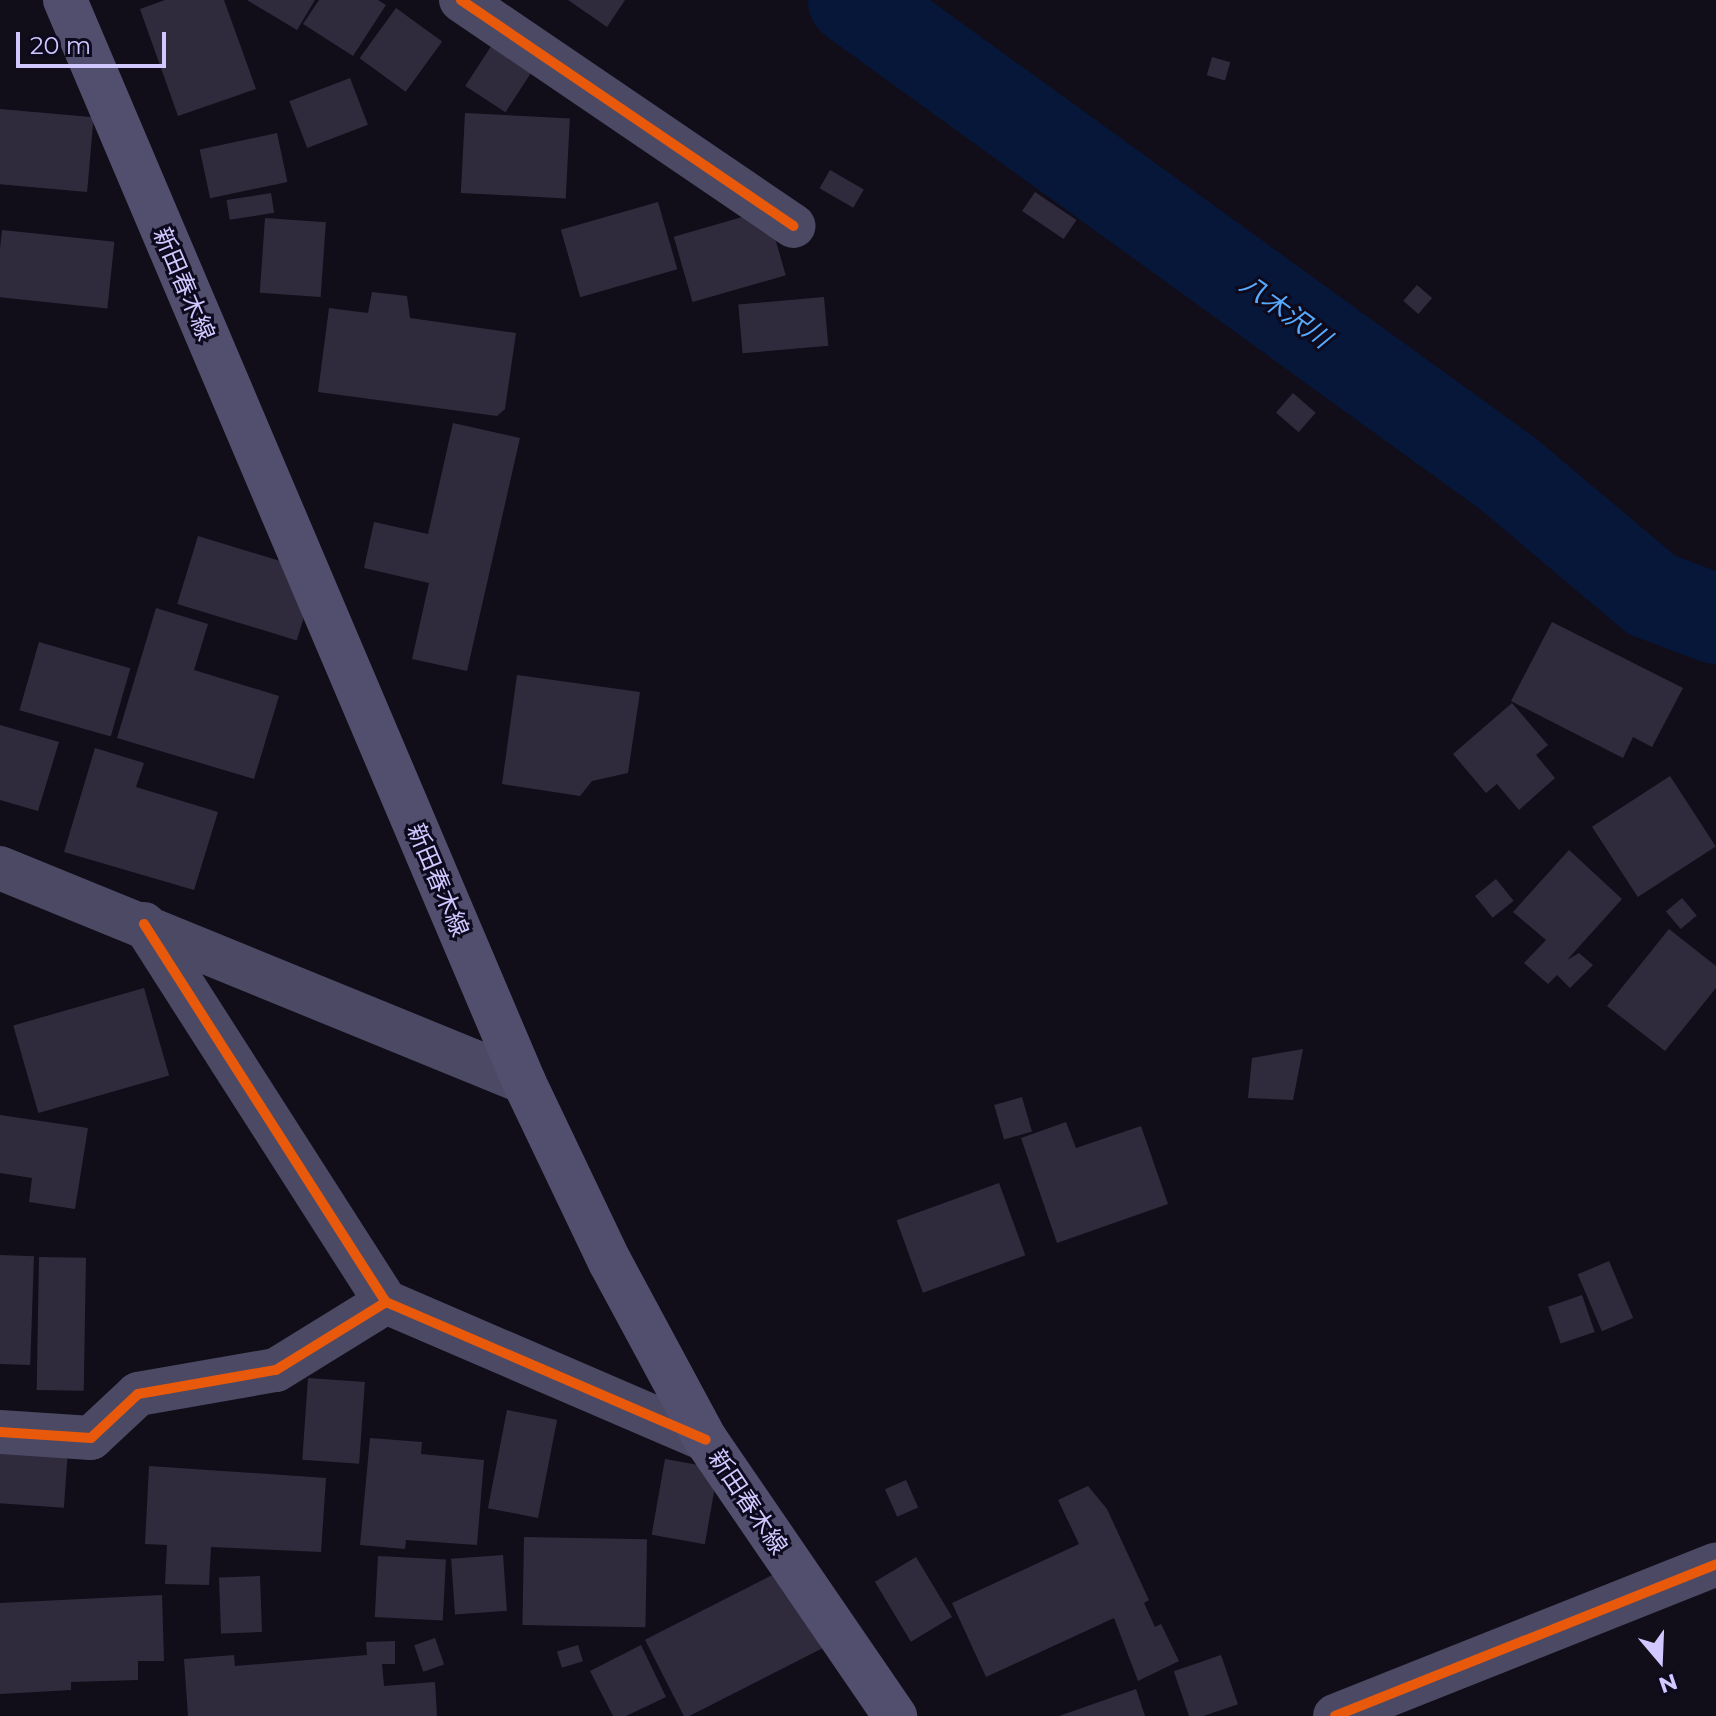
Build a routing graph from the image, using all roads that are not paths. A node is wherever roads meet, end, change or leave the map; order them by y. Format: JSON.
{"nodes":[{"id":1,"x":65,"y":0,"type":"edge"},
{"id":2,"x":461,"y":0,"type":"edge"},
{"id":3,"x":794,"y":226,"type":"dead end"},
{"id":4,"x":0,"y":868,"type":"edge"},
{"id":5,"x":144,"y":924,"type":"junction"},
{"id":6,"x":524,"y":1082,"type":"junction"},
{"id":7,"x":386,"y":1302,"type":"junction"},
{"id":8,"x":0,"y":1432,"type":"edge"},
{"id":9,"x":706,"y":1440,"type":"junction"},
{"id":10,"x":1716,"y":1564,"type":"edge"},
{"id":11,"x":895,"y":1716,"type":"edge"},
{"id":12,"x":1335,"y":1716,"type":"edge"}],
"edges":[{"from":1,"to":6,"type":"main road","name":"新田春木線"},
{"from":2,"to":3,"type":"street"},
{"from":4,"to":5,"type":"street"},
{"from":5,"to":6,"type":"street"},
{"from":5,"to":7,"type":"street"},
{"from":6,"to":9,"type":"main road","name":"新田春木線"},
{"from":7,"to":8,"type":"street"},
{"from":7,"to":9,"type":"street"},
{"from":9,"to":11,"type":"main road","name":"新田春木線"},
{"from":10,"to":12,"type":"street"}]}
